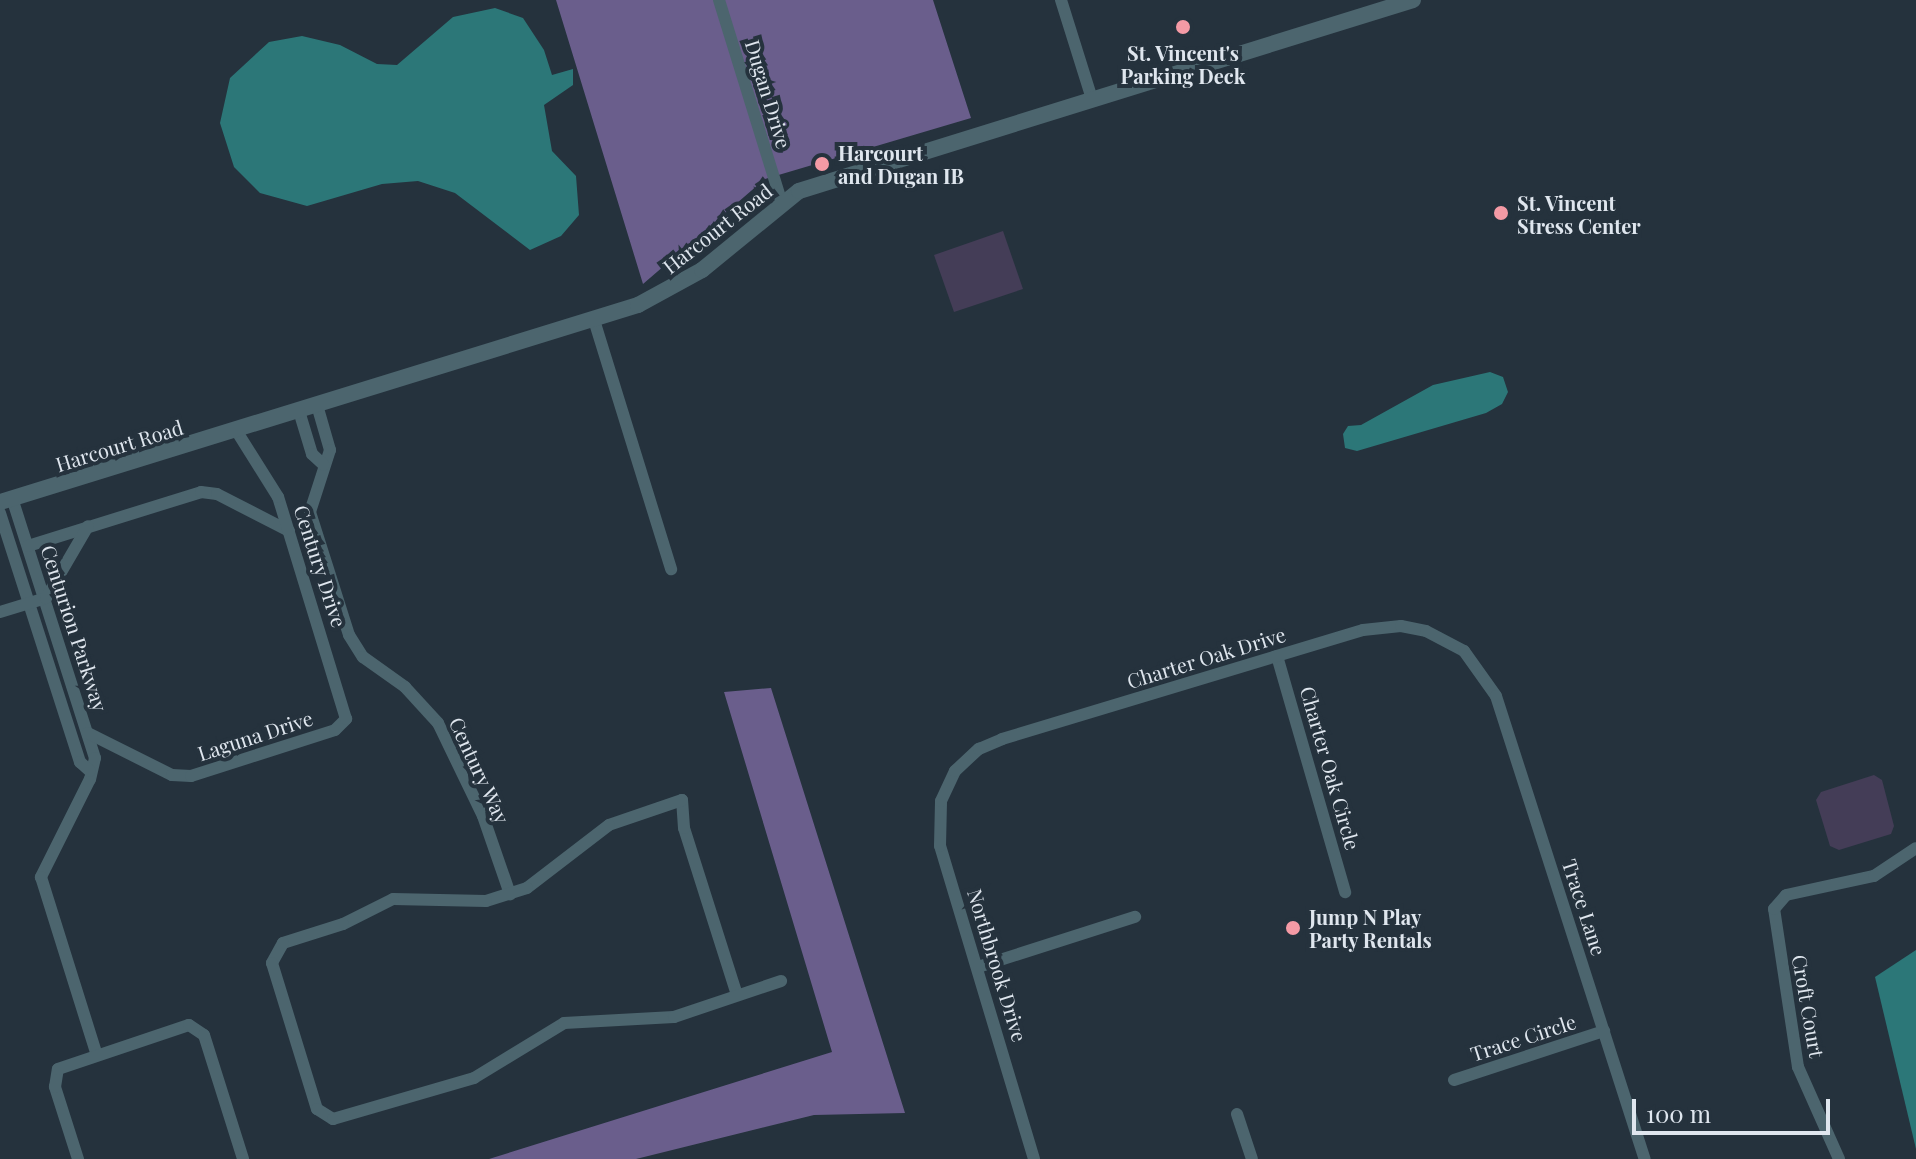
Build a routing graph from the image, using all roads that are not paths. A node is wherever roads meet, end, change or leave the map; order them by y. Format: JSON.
{"nodes":[{"id":1,"x":719,"y":0,"type":"edge"},
{"id":2,"x":1061,"y":0,"type":"edge"},
{"id":3,"x":1413,"y":0,"type":"edge"},
{"id":4,"x":1092,"y":99,"type":"junction"},
{"id":5,"x":781,"y":200,"type":"junction"},
{"id":6,"x":594,"y":320,"type":"junction"},
{"id":7,"x":317,"y":405,"type":"junction"},
{"id":8,"x":299,"y":411,"type":"junction"},
{"id":9,"x":236,"y":430,"type":"junction"},
{"id":10,"x":324,"y":465,"type":"junction"},
{"id":11,"x":6,"y":500,"type":"edge"},
{"id":12,"x":0,"y":513,"type":"edge"},
{"id":13,"x":88,"y":526,"type":"junction"},
{"id":14,"x":289,"y":531,"type":"junction"},
{"id":15,"x":28,"y":546,"type":"junction"},
{"id":16,"x":671,"y":569,"type":"dead end"},
{"id":17,"x":46,"y":598,"type":"junction"},
{"id":18,"x":29,"y":604,"type":"junction"},
{"id":19,"x":0,"y":612,"type":"edge"},
{"id":20,"x":1277,"y":656,"type":"junction"},
{"id":21,"x":1481,"y":669,"type":"joint"},
{"id":22,"x":345,"y":722,"type":"joint"},
{"id":23,"x":88,"y":733,"type":"junction"},
{"id":24,"x":90,"y":771,"type":"junction"},
{"id":25,"x":948,"y":783,"type":"joint"},
{"id":26,"x":1916,"y":848,"type":"edge"},
{"id":27,"x":1345,"y":892,"type":"dead end"},
{"id":28,"x":510,"y":894,"type":"junction"},
{"id":29,"x":1135,"y":917,"type":"dead end"},
{"id":30,"x":978,"y":967,"type":"junction"},
{"id":31,"x":781,"y":981,"type":"dead end"},
{"id":32,"x":737,"y":995,"type":"junction"},
{"id":33,"x":1604,"y":1031,"type":"junction"},
{"id":34,"x":96,"y":1053,"type":"junction"},
{"id":35,"x":1454,"y":1080,"type":"dead end"},
{"id":36,"x":1237,"y":1114,"type":"dead end"},
{"id":37,"x":78,"y":1159,"type":"edge"},
{"id":38,"x":243,"y":1159,"type":"edge"},
{"id":39,"x":1034,"y":1159,"type":"edge"},
{"id":40,"x":1252,"y":1159,"type":"edge"},
{"id":41,"x":1645,"y":1159,"type":"edge"},
{"id":42,"x":1839,"y":1159,"type":"edge"}],
"edges":[{"from":1,"to":5,"type":"street","name":"Dugan Drive"},
{"from":2,"to":4,"type":"street"},
{"from":3,"to":4,"type":"street","name":"Harcourt Road"},
{"from":4,"to":5,"type":"street","name":"Harcourt Road"},
{"from":5,"to":6,"type":"street","name":"Harcourt Road"},
{"from":6,"to":7,"type":"street","name":"Harcourt Road"},
{"from":6,"to":16,"type":"street"},
{"from":7,"to":8,"type":"street","name":"Harcourt Road"},
{"from":7,"to":10,"type":"street","name":"Century Way"},
{"from":8,"to":9,"type":"street","name":"Harcourt Road"},
{"from":8,"to":10,"type":"street"},
{"from":9,"to":11,"type":"street","name":"Harcourt Road"},
{"from":9,"to":14,"type":"street","name":"Century Drive"},
{"from":10,"to":28,"type":"street","name":"Century Way"},
{"from":11,"to":15,"type":"street","name":"Centurion Parkway"},
{"from":12,"to":18,"type":"street","name":"Centurion Parkway"},
{"from":13,"to":14,"type":"street"},
{"from":13,"to":15,"type":"street"},
{"from":13,"to":17,"type":"street"},
{"from":14,"to":22,"type":"street","name":"Century Drive"},
{"from":15,"to":17,"type":"street","name":"Centurion Parkway"},
{"from":17,"to":18,"type":"street"},
{"from":17,"to":23,"type":"street","name":"Centurion Parkway"},
{"from":18,"to":19,"type":"street","name":"Centurion Parkway"},
{"from":18,"to":24,"type":"street","name":"Centurion Parkway"},
{"from":20,"to":21,"type":"street","name":"Charter Oak Drive"},
{"from":20,"to":25,"type":"street","name":"Charter Oak Drive"},
{"from":20,"to":27,"type":"street","name":"Charter Oak Circle"},
{"from":21,"to":33,"type":"street","name":"Trace Lane"},
{"from":22,"to":23,"type":"street","name":"Laguna Drive"},
{"from":23,"to":24,"type":"street","name":"Centurion Parkway"},
{"from":24,"to":34,"type":"street","name":"Centurion Parkway"},
{"from":25,"to":30,"type":"street","name":"Northbrook Drive"},
{"from":26,"to":42,"type":"street","name":"Croft Court"},
{"from":28,"to":32,"type":"street"},
{"from":28,"to":32,"type":"street"},
{"from":29,"to":30,"type":"street"},
{"from":30,"to":39,"type":"street","name":"Northbrook Drive"},
{"from":31,"to":32,"type":"street"},
{"from":33,"to":35,"type":"street","name":"Trace Circle"},
{"from":33,"to":41,"type":"street","name":"Trace Lane"},
{"from":34,"to":37,"type":"street"},
{"from":34,"to":38,"type":"street"},
{"from":36,"to":40,"type":"street"}]}
